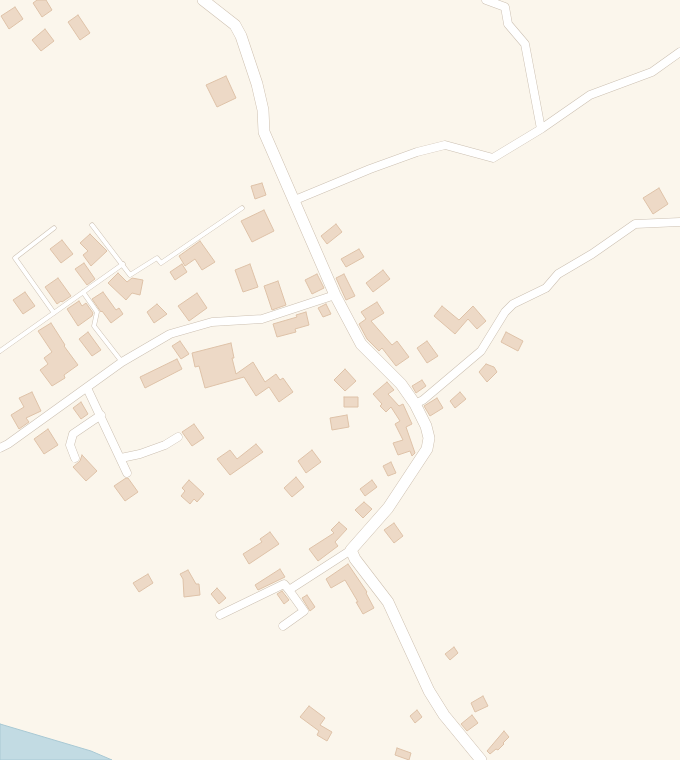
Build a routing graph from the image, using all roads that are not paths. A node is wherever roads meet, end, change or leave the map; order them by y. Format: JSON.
{"nodes":[{"id":1,"x":203,"y":0,"type":"edge"},
{"id":2,"x":486,"y":0,"type":"edge"},
{"id":3,"x":680,"y":52,"type":"edge"},
{"id":4,"x":541,"y":129,"type":"junction"},
{"id":5,"x":295,"y":200,"type":"junction"},
{"id":6,"x":242,"y":208,"type":"dead end"},
{"id":7,"x":680,"y":222,"type":"edge"},
{"id":8,"x":92,"y":225,"type":"dead end"},
{"id":9,"x":54,"y":228,"type":"dead end"},
{"id":10,"x":123,"y":264,"type":"junction"},
{"id":11,"x":83,"y":292,"type":"junction"},
{"id":12,"x":335,"y":295,"type":"junction"},
{"id":13,"x":54,"y":313,"type":"junction"},
{"id":14,"x":0,"y":351,"type":"edge"},
{"id":15,"x":122,"y":362,"type":"junction"},
{"id":16,"x":87,"y":388,"type":"junction"},
{"id":17,"x":416,"y":404,"type":"junction"},
{"id":18,"x":101,"y":414,"type":"junction"},
{"id":19,"x":178,"y":437,"type":"dead end"},
{"id":20,"x":0,"y":448,"type":"edge"},
{"id":21,"x":75,"y":458,"type":"dead end"},
{"id":22,"x":121,"y":458,"type":"junction"},
{"id":23,"x":127,"y":474,"type":"dead end"},
{"id":24,"x":352,"y":550,"type":"junction"},
{"id":25,"x":290,"y":590,"type":"junction"},
{"id":26,"x":220,"y":615,"type":"dead end"},
{"id":27,"x":283,"y":626,"type":"dead end"},
{"id":28,"x":482,"y":760,"type":"edge"}],
"edges":[{"from":1,"to":5,"type":"main road"},
{"from":2,"to":4,"type":"street"},
{"from":3,"to":4,"type":"street"},
{"from":4,"to":5,"type":"street"},
{"from":5,"to":12,"type":"main road"},
{"from":6,"to":10,"type":"lane"},
{"from":7,"to":17,"type":"street"},
{"from":8,"to":10,"type":"lane"},
{"from":9,"to":13,"type":"lane"},
{"from":10,"to":11,"type":"lane"},
{"from":11,"to":13,"type":"lane"},
{"from":11,"to":15,"type":"lane"},
{"from":12,"to":15,"type":"street"},
{"from":12,"to":17,"type":"main road"},
{"from":13,"to":14,"type":"lane"},
{"from":15,"to":16,"type":"street"},
{"from":16,"to":18,"type":"street"},
{"from":16,"to":20,"type":"street"},
{"from":17,"to":24,"type":"main road"},
{"from":18,"to":21,"type":"street"},
{"from":18,"to":22,"type":"street"},
{"from":19,"to":22,"type":"street"},
{"from":22,"to":23,"type":"street"},
{"from":24,"to":25,"type":"street"},
{"from":24,"to":28,"type":"main road"},
{"from":25,"to":26,"type":"street"},
{"from":25,"to":27,"type":"street"}]}
